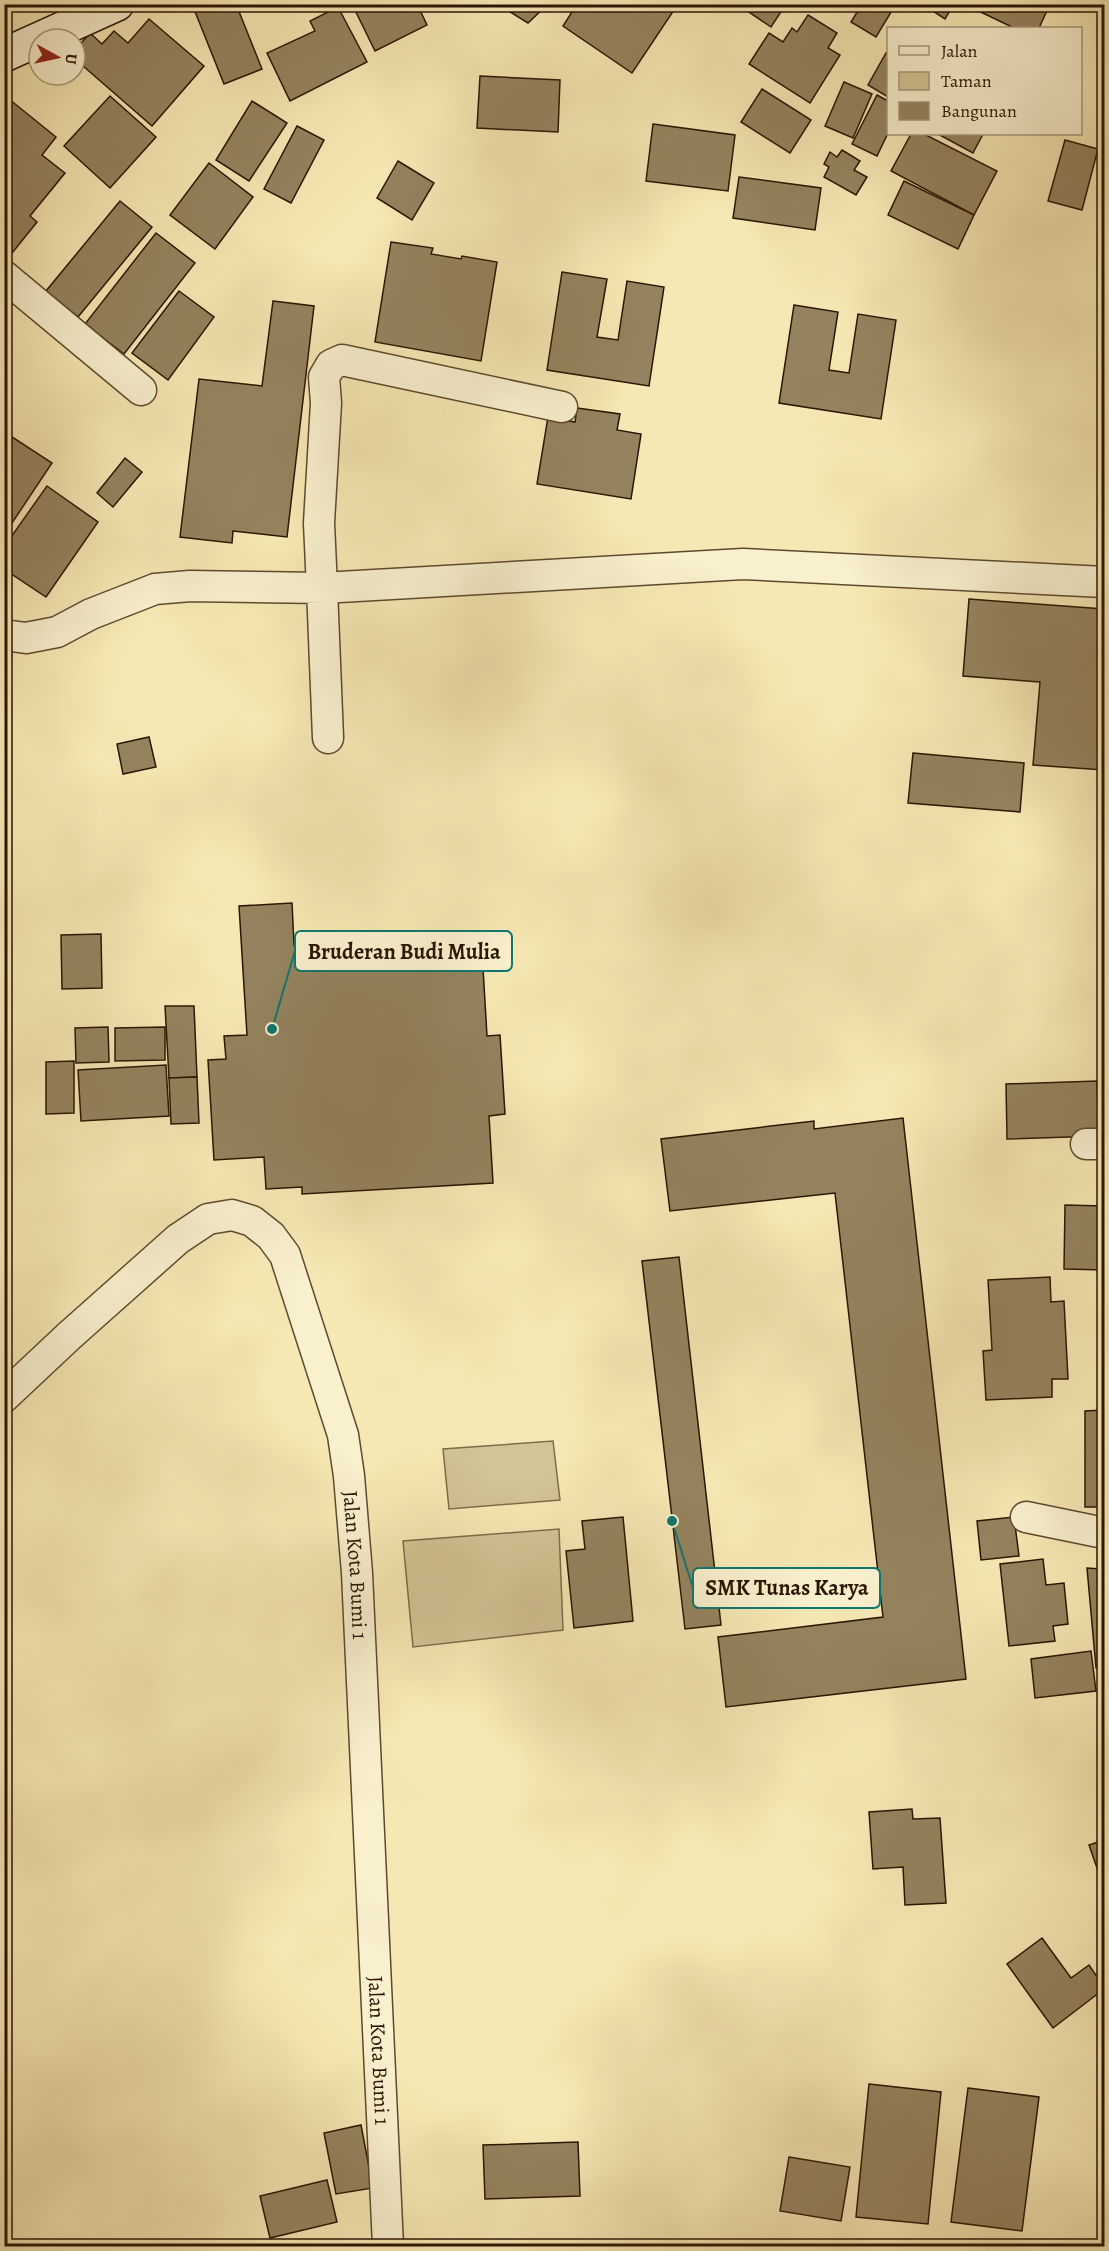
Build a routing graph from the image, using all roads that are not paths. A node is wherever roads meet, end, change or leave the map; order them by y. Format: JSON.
{"nodes":[{"id":1,"x":107,"y":6,"type":"edge"},
{"id":2,"x":4,"y":55,"type":"edge"},
{"id":3,"x":4,"y":276,"type":"edge"},
{"id":4,"x":141,"y":390,"type":"dead end"},
{"id":5,"x":562,"y":407,"type":"dead end"},
{"id":6,"x":1104,"y":582,"type":"edge"},
{"id":7,"x":322,"y":588,"type":"junction"},
{"id":8,"x":4,"y":635,"type":"edge"},
{"id":9,"x":328,"y":738,"type":"dead end"},
{"id":10,"x":4,"y":1397,"type":"edge"},
{"id":11,"x":1026,"y":1517,"type":"dead end"},
{"id":12,"x":1104,"y":1533,"type":"edge"},
{"id":13,"x":388,"y":2247,"type":"edge"}],
"edges":[{"from":1,"to":2,"type":"main road"},
{"from":3,"to":4,"type":"street"},
{"from":5,"to":7,"type":"street"},
{"from":6,"to":7,"type":"street"},
{"from":7,"to":8,"type":"street"},
{"from":7,"to":9,"type":"street"},
{"from":10,"to":13,"type":"street","name":"Jalan Kota Bumi 1"},
{"from":11,"to":12,"type":"street"}]}
